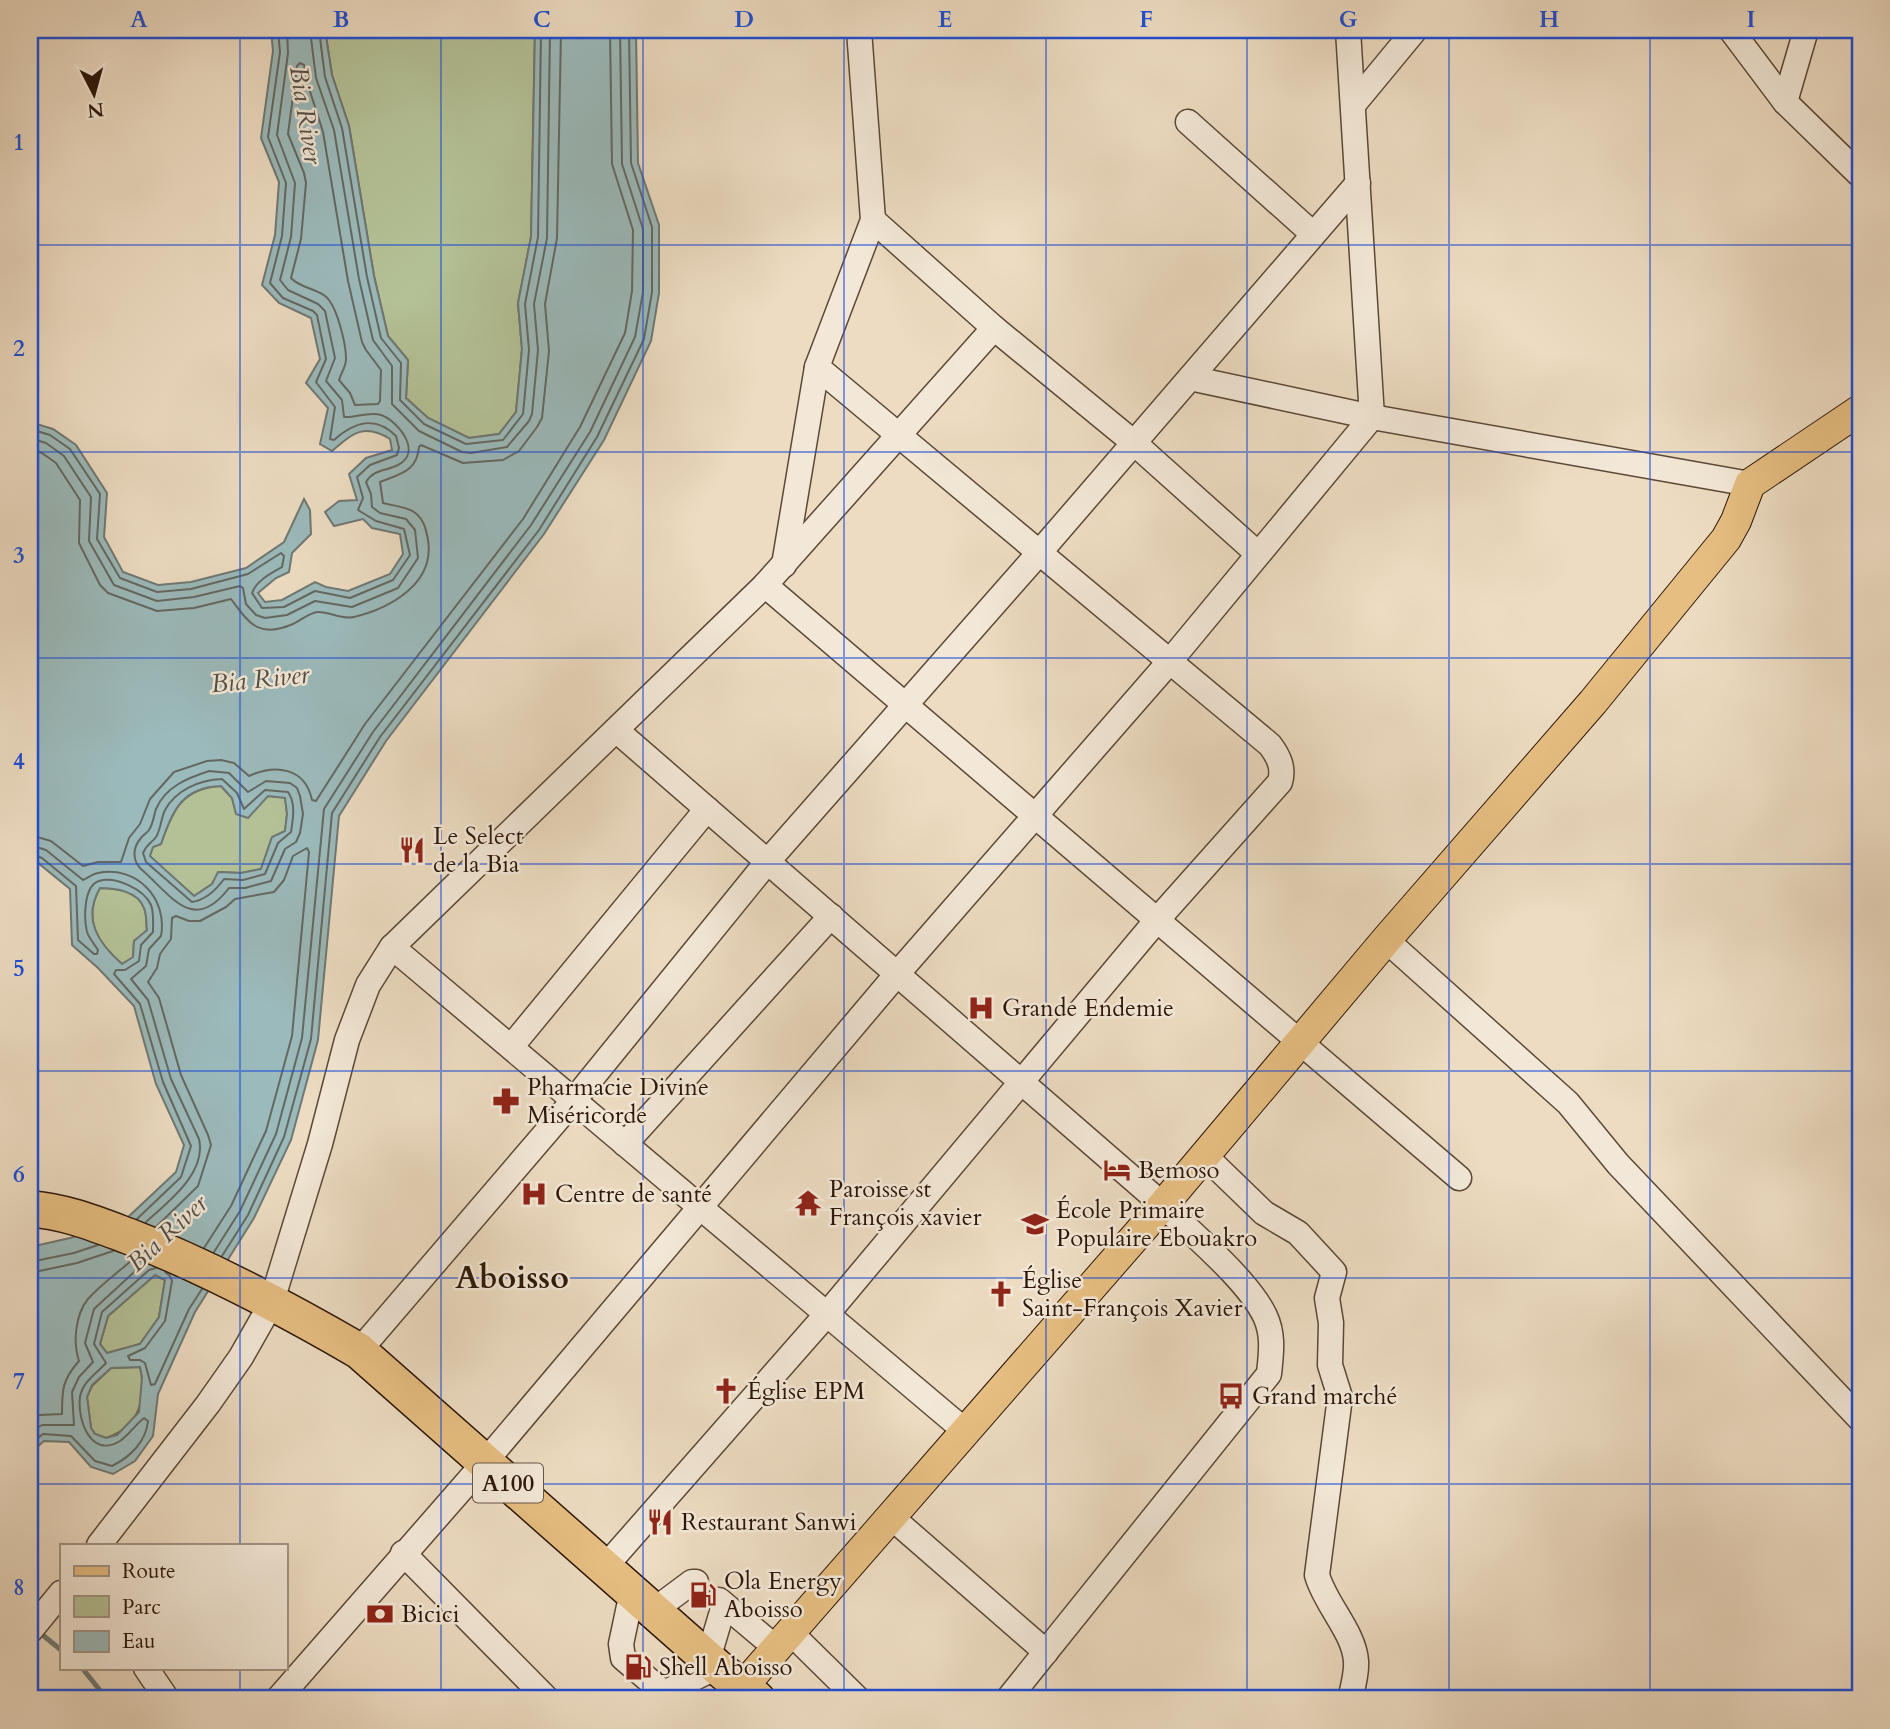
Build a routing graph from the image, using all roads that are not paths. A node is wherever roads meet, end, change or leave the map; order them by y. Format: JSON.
{"nodes":[{"id":1,"x":859,"y":30,"type":"edge"},
{"id":2,"x":1348,"y":30,"type":"edge"},
{"id":3,"x":1415,"y":30,"type":"edge"},
{"id":4,"x":1731,"y":30,"type":"edge"},
{"id":5,"x":1806,"y":30,"type":"edge"},
{"id":6,"x":1785,"y":102,"type":"junction"},
{"id":7,"x":1353,"y":105,"type":"junction"},
{"id":8,"x":1188,"y":122,"type":"dead end"},
{"id":9,"x":1860,"y":175,"type":"edge"},
{"id":10,"x":1358,"y":183,"type":"junction"},
{"id":11,"x":873,"y":220,"type":"junction"},
{"id":12,"x":1313,"y":234,"type":"junction"},
{"id":13,"x":994,"y":328,"type":"junction"},
{"id":14,"x":817,"y":366,"type":"junction"},
{"id":15,"x":1190,"y":378,"type":"junction"},
{"id":16,"x":1860,"y":410,"type":"edge"},
{"id":17,"x":1372,"y":417,"type":"junction"},
{"id":18,"x":899,"y":435,"type":"junction"},
{"id":19,"x":1133,"y":442,"type":"junction"},
{"id":20,"x":1750,"y":484,"type":"junction"},
{"id":21,"x":1039,"y":553,"type":"junction"},
{"id":22,"x":1258,"y":554,"type":"junction"},
{"id":23,"x":784,"y":565,"type":"junction"},
{"id":24,"x":765,"y":585,"type":"junction"},
{"id":25,"x":1171,"y":660,"type":"junction"},
{"id":26,"x":906,"y":704,"type":"junction"},
{"id":27,"x":616,"y":730,"type":"junction"},
{"id":28,"x":707,"y":809,"type":"junction"},
{"id":29,"x":1034,"y":815,"type":"junction"},
{"id":30,"x":768,"y":861,"type":"junction"},
{"id":31,"x":831,"y":916,"type":"junction"},
{"id":32,"x":1157,"y":920,"type":"junction"},
{"id":33,"x":1385,"y":940,"type":"junction"},
{"id":34,"x":392,"y":947,"type":"junction"},
{"id":35,"x":897,"y":974,"type":"junction"},
{"id":36,"x":1300,"y":1042,"type":"junction"},
{"id":37,"x":510,"y":1047,"type":"junction"},
{"id":38,"x":1020,"y":1081,"type":"junction"},
{"id":39,"x":573,"y":1100,"type":"junction"},
{"id":40,"x":625,"y":1144,"type":"junction"},
{"id":41,"x":1204,"y":1155,"type":"junction"},
{"id":42,"x":1459,"y":1178,"type":"dead end"},
{"id":43,"x":1163,"y":1205,"type":"junction"},
{"id":44,"x":701,"y":1208,"type":"junction"},
{"id":45,"x":41,"y":1210,"type":"edge"},
{"id":46,"x":257,"y":1296,"type":"junction"},
{"id":47,"x":827,"y":1314,"type":"junction"},
{"id":48,"x":359,"y":1351,"type":"junction"},
{"id":49,"x":1860,"y":1419,"type":"edge"},
{"id":50,"x":964,"y":1430,"type":"junction"},
{"id":51,"x":485,"y":1462,"type":"junction"},
{"id":52,"x":890,"y":1516,"type":"junction"},
{"id":53,"x":100,"y":1544,"type":"edge"},
{"id":54,"x":403,"y":1553,"type":"junction"},
{"id":55,"x":604,"y":1568,"type":"junction"},
{"id":56,"x":696,"y":1582,"type":"dead end"},
{"id":57,"x":60,"y":1594,"type":"edge"},
{"id":58,"x":643,"y":1602,"type":"junction"},
{"id":59,"x":30,"y":1631,"type":"edge"},
{"id":60,"x":783,"y":1640,"type":"junction"},
{"id":61,"x":1046,"y":1651,"type":"junction"},
{"id":62,"x":147,"y":1670,"type":"edge"},
{"id":63,"x":731,"y":1683,"type":"edge"},
{"id":64,"x":667,"y":1696,"type":"edge"},
{"id":65,"x":167,"y":1699,"type":"edge"},
{"id":66,"x":278,"y":1699,"type":"edge"},
{"id":67,"x":547,"y":1699,"type":"edge"},
{"id":68,"x":858,"y":1699,"type":"edge"},
{"id":69,"x":1008,"y":1699,"type":"edge"},
{"id":70,"x":1350,"y":1699,"type":"edge"}],
"edges":[{"from":1,"to":11,"type":"street"},
{"from":2,"to":7,"type":"street"},
{"from":3,"to":7,"type":"street"},
{"from":4,"to":6,"type":"street"},
{"from":5,"to":6,"type":"street"},
{"from":6,"to":9,"type":"street"},
{"from":7,"to":10,"type":"street"},
{"from":8,"to":12,"type":"street"},
{"from":10,"to":12,"type":"street"},
{"from":10,"to":17,"type":"street"},
{"from":11,"to":13,"type":"street"},
{"from":11,"to":14,"type":"street"},
{"from":12,"to":15,"type":"street"},
{"from":13,"to":18,"type":"street"},
{"from":13,"to":19,"type":"street"},
{"from":14,"to":18,"type":"street"},
{"from":14,"to":23,"type":"street"},
{"from":15,"to":17,"type":"street"},
{"from":15,"to":19,"type":"street"},
{"from":16,"to":20,"type":"main road"},
{"from":17,"to":20,"type":"street"},
{"from":17,"to":22,"type":"street"},
{"from":18,"to":21,"type":"street"},
{"from":18,"to":23,"type":"street"},
{"from":19,"to":21,"type":"street"},
{"from":19,"to":22,"type":"street"},
{"from":20,"to":33,"type":"main road"},
{"from":21,"to":25,"type":"street"},
{"from":21,"to":26,"type":"street"},
{"from":22,"to":25,"type":"street"},
{"from":23,"to":24,"type":"street"},
{"from":24,"to":26,"type":"street"},
{"from":24,"to":27,"type":"street"},
{"from":25,"to":29,"type":"street"},
{"from":25,"to":32,"type":"street"},
{"from":26,"to":29,"type":"street"},
{"from":26,"to":30,"type":"street"},
{"from":27,"to":28,"type":"street"},
{"from":27,"to":34,"type":"street"},
{"from":28,"to":30,"type":"street"},
{"from":28,"to":37,"type":"street"},
{"from":29,"to":32,"type":"street"},
{"from":29,"to":35,"type":"street"},
{"from":30,"to":31,"type":"street"},
{"from":30,"to":39,"type":"street"},
{"from":31,"to":35,"type":"street"},
{"from":31,"to":40,"type":"street"},
{"from":32,"to":36,"type":"street"},
{"from":32,"to":38,"type":"street"},
{"from":33,"to":36,"type":"main road"},
{"from":33,"to":49,"type":"street"},
{"from":34,"to":37,"type":"street"},
{"from":34,"to":46,"type":"street"},
{"from":35,"to":38,"type":"street"},
{"from":35,"to":44,"type":"street"},
{"from":36,"to":41,"type":"main road"},
{"from":36,"to":42,"type":"street"},
{"from":37,"to":39,"type":"street"},
{"from":38,"to":43,"type":"street"},
{"from":38,"to":47,"type":"street"},
{"from":39,"to":40,"type":"street"},
{"from":39,"to":48,"type":"street"},
{"from":40,"to":44,"type":"street"},
{"from":41,"to":43,"type":"main road"},
{"from":41,"to":70,"type":"street"},
{"from":43,"to":50,"type":"main road"},
{"from":43,"to":61,"type":"street"},
{"from":44,"to":47,"type":"street"},
{"from":44,"to":51,"type":"street"},
{"from":45,"to":46,"type":"highway","number":"A100"},
{"from":46,"to":48,"type":"highway","number":"A100"},
{"from":46,"to":53,"type":"street"},
{"from":47,"to":50,"type":"street"},
{"from":47,"to":55,"type":"street"},
{"from":48,"to":51,"type":"highway","number":"A100"},
{"from":50,"to":52,"type":"main road"},
{"from":51,"to":54,"type":"street"},
{"from":51,"to":55,"type":"highway","number":"A100"},
{"from":52,"to":60,"type":"main road"},
{"from":52,"to":61,"type":"street"},
{"from":54,"to":66,"type":"street"},
{"from":54,"to":67,"type":"street"},
{"from":55,"to":58,"type":"highway","number":"A100"},
{"from":56,"to":58,"type":"street"},
{"from":57,"to":59,"type":"street"},
{"from":58,"to":63,"type":"highway","number":"A100"},
{"from":58,"to":64,"type":"street"},
{"from":60,"to":63,"type":"main road"},
{"from":60,"to":63,"type":"street"},
{"from":60,"to":68,"type":"street"},
{"from":61,"to":69,"type":"street"},
{"from":62,"to":65,"type":"street"},
{"from":63,"to":64,"type":"street"}]}
